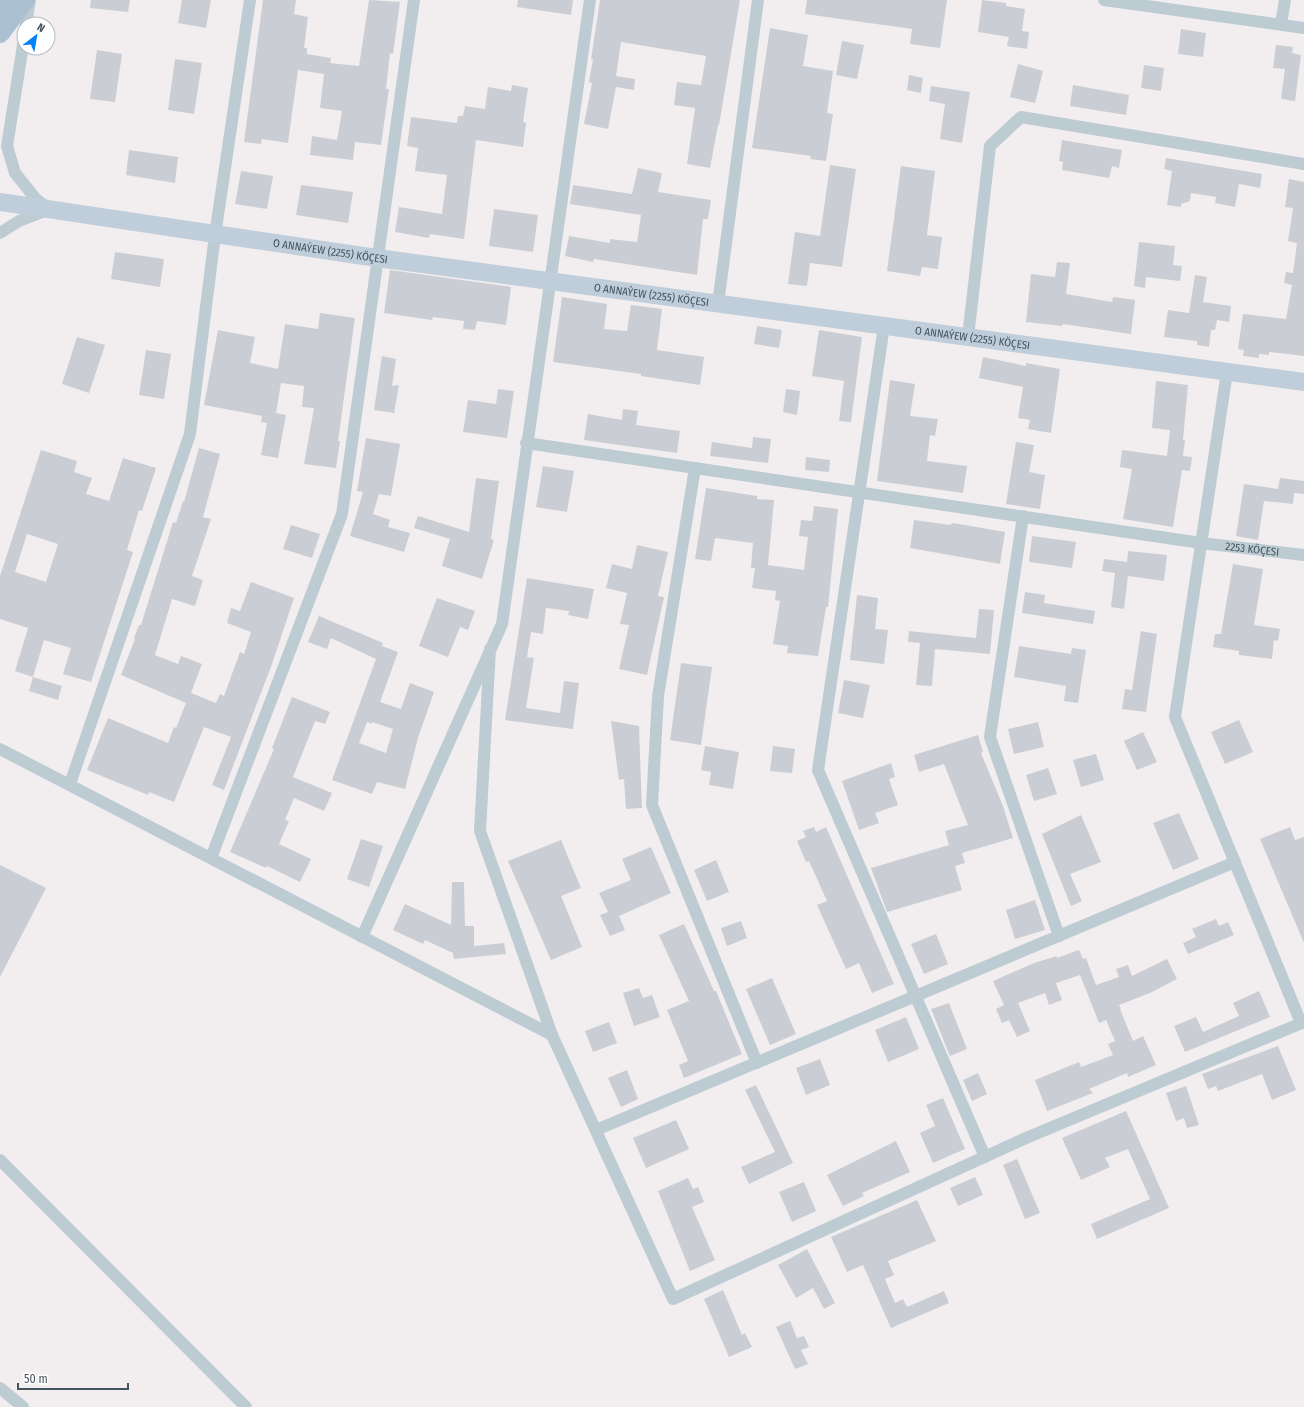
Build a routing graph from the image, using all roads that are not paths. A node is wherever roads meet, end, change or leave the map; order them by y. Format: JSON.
{"nodes":[{"id":1,"x":5,"y":0,"type":"edge"},
{"id":2,"x":25,"y":0,"type":"edge"},
{"id":3,"x":30,"y":0,"type":"edge"},
{"id":4,"x":250,"y":0,"type":"edge"},
{"id":5,"x":414,"y":0,"type":"edge"},
{"id":6,"x":590,"y":0,"type":"edge"},
{"id":7,"x":758,"y":0,"type":"edge"},
{"id":8,"x":1104,"y":0,"type":"edge"},
{"id":9,"x":1285,"y":0,"type":"edge"},
{"id":10,"x":27,"y":16,"type":"edge"},
{"id":11,"x":1281,"y":24,"type":"junction"},
{"id":12,"x":1304,"y":28,"type":"edge"},
{"id":13,"x":0,"y":30,"type":"edge"},
{"id":14,"x":0,"y":33,"type":"edge"},
{"id":15,"x":21,"y":56,"type":"edge"},
{"id":16,"x":1304,"y":164,"type":"edge"},
{"id":17,"x":0,"y":202,"type":"edge"},
{"id":18,"x":50,"y":210,"type":"junction"},
{"id":19,"x":0,"y":233,"type":"edge"},
{"id":20,"x":215,"y":235,"type":"junction"},
{"id":21,"x":377,"y":258,"type":"junction"},
{"id":22,"x":549,"y":282,"type":"junction"},
{"id":23,"x":718,"y":304,"type":"junction"},
{"id":24,"x":884,"y":326,"type":"junction"},
{"id":25,"x":968,"y":337,"type":"junction"},
{"id":26,"x":1228,"y":372,"type":"junction"},
{"id":27,"x":1304,"y":382,"type":"edge"},
{"id":28,"x":526,"y":443,"type":"junction"},
{"id":29,"x":695,"y":468,"type":"junction"},
{"id":30,"x":859,"y":492,"type":"junction"},
{"id":31,"x":1023,"y":516,"type":"junction"},
{"id":32,"x":1202,"y":543,"type":"junction"},
{"id":33,"x":1304,"y":555,"type":"edge"},
{"id":34,"x":490,"y":649,"type":"junction"},
{"id":35,"x":0,"y":749,"type":"edge"},
{"id":36,"x":70,"y":784,"type":"junction"},
{"id":37,"x":211,"y":858,"type":"junction"},
{"id":38,"x":1235,"y":862,"type":"junction"},
{"id":39,"x":1059,"y":936,"type":"junction"},
{"id":40,"x":362,"y":937,"type":"junction"},
{"id":41,"x":916,"y":996,"type":"junction"},
{"id":42,"x":1302,"y":1023,"type":"edge"},
{"id":43,"x":552,"y":1035,"type":"junction"},
{"id":44,"x":757,"y":1063,"type":"junction"},
{"id":45,"x":596,"y":1130,"type":"junction"},
{"id":46,"x":985,"y":1156,"type":"junction"},
{"id":47,"x":0,"y":1160,"type":"edge"},
{"id":48,"x":0,"y":1388,"type":"edge"},
{"id":49,"x":23,"y":1407,"type":"edge"},
{"id":50,"x":246,"y":1407,"type":"edge"}],
"edges":[{"from":1,"to":13,"type":"main road"},
{"from":2,"to":14,"type":"main road"},
{"from":3,"to":10,"type":"street"},
{"from":4,"to":20,"type":"street"},
{"from":5,"to":21,"type":"street"},
{"from":6,"to":22,"type":"street"},
{"from":7,"to":23,"type":"street"},
{"from":8,"to":11,"type":"street"},
{"from":9,"to":11,"type":"street"},
{"from":11,"to":12,"type":"street"},
{"from":15,"to":18,"type":"street"},
{"from":16,"to":25,"type":"street"},
{"from":17,"to":18,"type":"main road","name":"O ANNAÝEW (2255) KÖÇESI"},
{"from":18,"to":19,"type":"street"},
{"from":18,"to":20,"type":"main road","name":"O ANNAÝEW (2255) KÖÇESI"},
{"from":20,"to":21,"type":"main road","name":"O ANNAÝEW (2255) KÖÇESI"},
{"from":20,"to":36,"type":"street"},
{"from":21,"to":22,"type":"main road","name":"O ANNAÝEW (2255) KÖÇESI"},
{"from":21,"to":37,"type":"street"},
{"from":22,"to":23,"type":"main road","name":"O ANNAÝEW (2255) KÖÇESI"},
{"from":22,"to":28,"type":"street"},
{"from":23,"to":24,"type":"main road","name":"O ANNAÝEW (2255) KÖÇESI"},
{"from":24,"to":25,"type":"main road","name":"O ANNAÝEW (2255) KÖÇESI"},
{"from":24,"to":30,"type":"street"},
{"from":25,"to":26,"type":"main road","name":"O ANNAÝEW (2255) KÖÇESI"},
{"from":26,"to":27,"type":"main road","name":"O ANNAÝEW (2255) KÖÇESI"},
{"from":26,"to":32,"type":"street"},
{"from":28,"to":29,"type":"street","name":"2253 KÖÇESI"},
{"from":28,"to":34,"type":"street"},
{"from":29,"to":30,"type":"street","name":"2253 KÖÇESI"},
{"from":29,"to":44,"type":"street"},
{"from":30,"to":31,"type":"street","name":"2253 KÖÇESI"},
{"from":30,"to":41,"type":"street"},
{"from":31,"to":32,"type":"street","name":"2253 KÖÇESI"},
{"from":31,"to":39,"type":"street"},
{"from":32,"to":33,"type":"street","name":"2253 KÖÇESI"},
{"from":32,"to":38,"type":"street"},
{"from":34,"to":40,"type":"street"},
{"from":34,"to":43,"type":"street"},
{"from":35,"to":36,"type":"street"},
{"from":36,"to":37,"type":"street"},
{"from":37,"to":40,"type":"street"},
{"from":38,"to":39,"type":"street"},
{"from":38,"to":42,"type":"street"},
{"from":39,"to":41,"type":"street"},
{"from":40,"to":43,"type":"street"},
{"from":41,"to":44,"type":"street"},
{"from":41,"to":46,"type":"street"},
{"from":42,"to":46,"type":"street"},
{"from":43,"to":45,"type":"street"},
{"from":44,"to":45,"type":"street"},
{"from":45,"to":46,"type":"street"},
{"from":47,"to":50,"type":"street"},
{"from":48,"to":49,"type":"street"}]}
